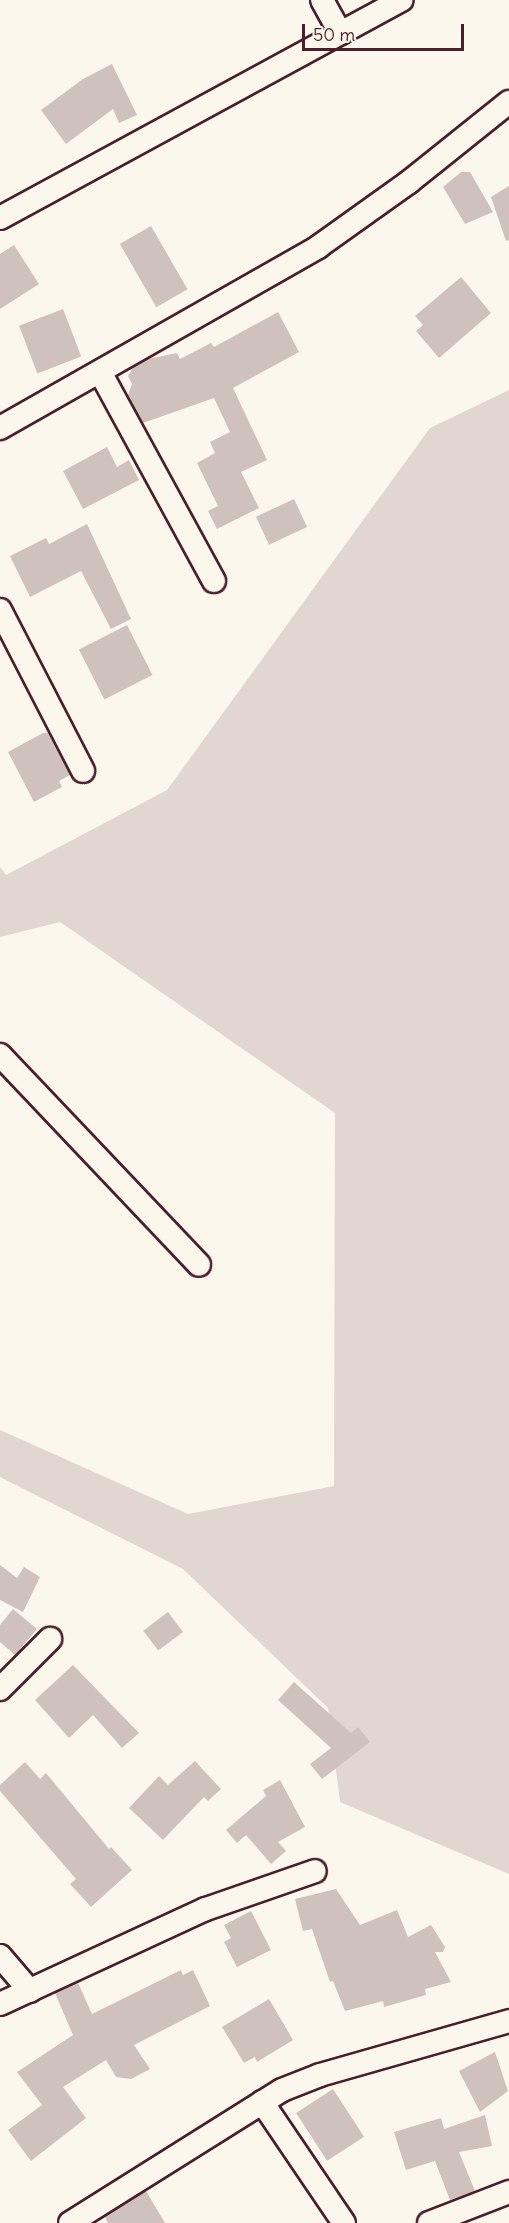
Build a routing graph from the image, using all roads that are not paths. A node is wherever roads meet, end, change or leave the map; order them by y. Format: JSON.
{"nodes":[{"id":1,"x":322,"y":0,"type":"edge"},
{"id":2,"x":402,"y":0,"type":"edge"},
{"id":3,"x":340,"y":33,"type":"junction"},
{"id":4,"x":509,"y":102,"type":"edge"},
{"id":5,"x":0,"y":218,"type":"edge"},
{"id":6,"x":100,"y":372,"type":"junction"},
{"id":7,"x":0,"y":428,"type":"edge"},
{"id":8,"x":214,"y":581,"type":"dead end"},
{"id":9,"x":0,"y":610,"type":"edge"},
{"id":10,"x":83,"y":771,"type":"dead end"},
{"id":11,"x":0,"y":1055,"type":"edge"},
{"id":12,"x":199,"y":1265,"type":"dead end"},
{"id":13,"x":50,"y":1639,"type":"dead end"},
{"id":14,"x":0,"y":1689,"type":"edge"},
{"id":15,"x":315,"y":1871,"type":"dead end"},
{"id":16,"x":0,"y":1956,"type":"edge"},
{"id":17,"x":30,"y":1990,"type":"junction"},
{"id":18,"x":0,"y":2004,"type":"edge"},
{"id":19,"x":509,"y":2021,"type":"edge"},
{"id":20,"x":262,"y":2102,"type":"junction"},
{"id":21,"x":509,"y":2192,"type":"edge"},
{"id":22,"x":70,"y":2223,"type":"edge"},
{"id":23,"x":344,"y":2223,"type":"edge"},
{"id":24,"x":429,"y":2223,"type":"edge"}],
"edges":[{"from":1,"to":3,"type":"street"},
{"from":2,"to":3,"type":"street"},
{"from":3,"to":5,"type":"street"},
{"from":4,"to":6,"type":"street"},
{"from":6,"to":7,"type":"street"},
{"from":6,"to":8,"type":"street"},
{"from":9,"to":10,"type":"street"},
{"from":11,"to":12,"type":"street"},
{"from":13,"to":14,"type":"street"},
{"from":15,"to":17,"type":"street"},
{"from":16,"to":17,"type":"street"},
{"from":17,"to":18,"type":"street"},
{"from":19,"to":20,"type":"street"},
{"from":20,"to":22,"type":"street"},
{"from":20,"to":23,"type":"street"},
{"from":21,"to":24,"type":"street"}]}
